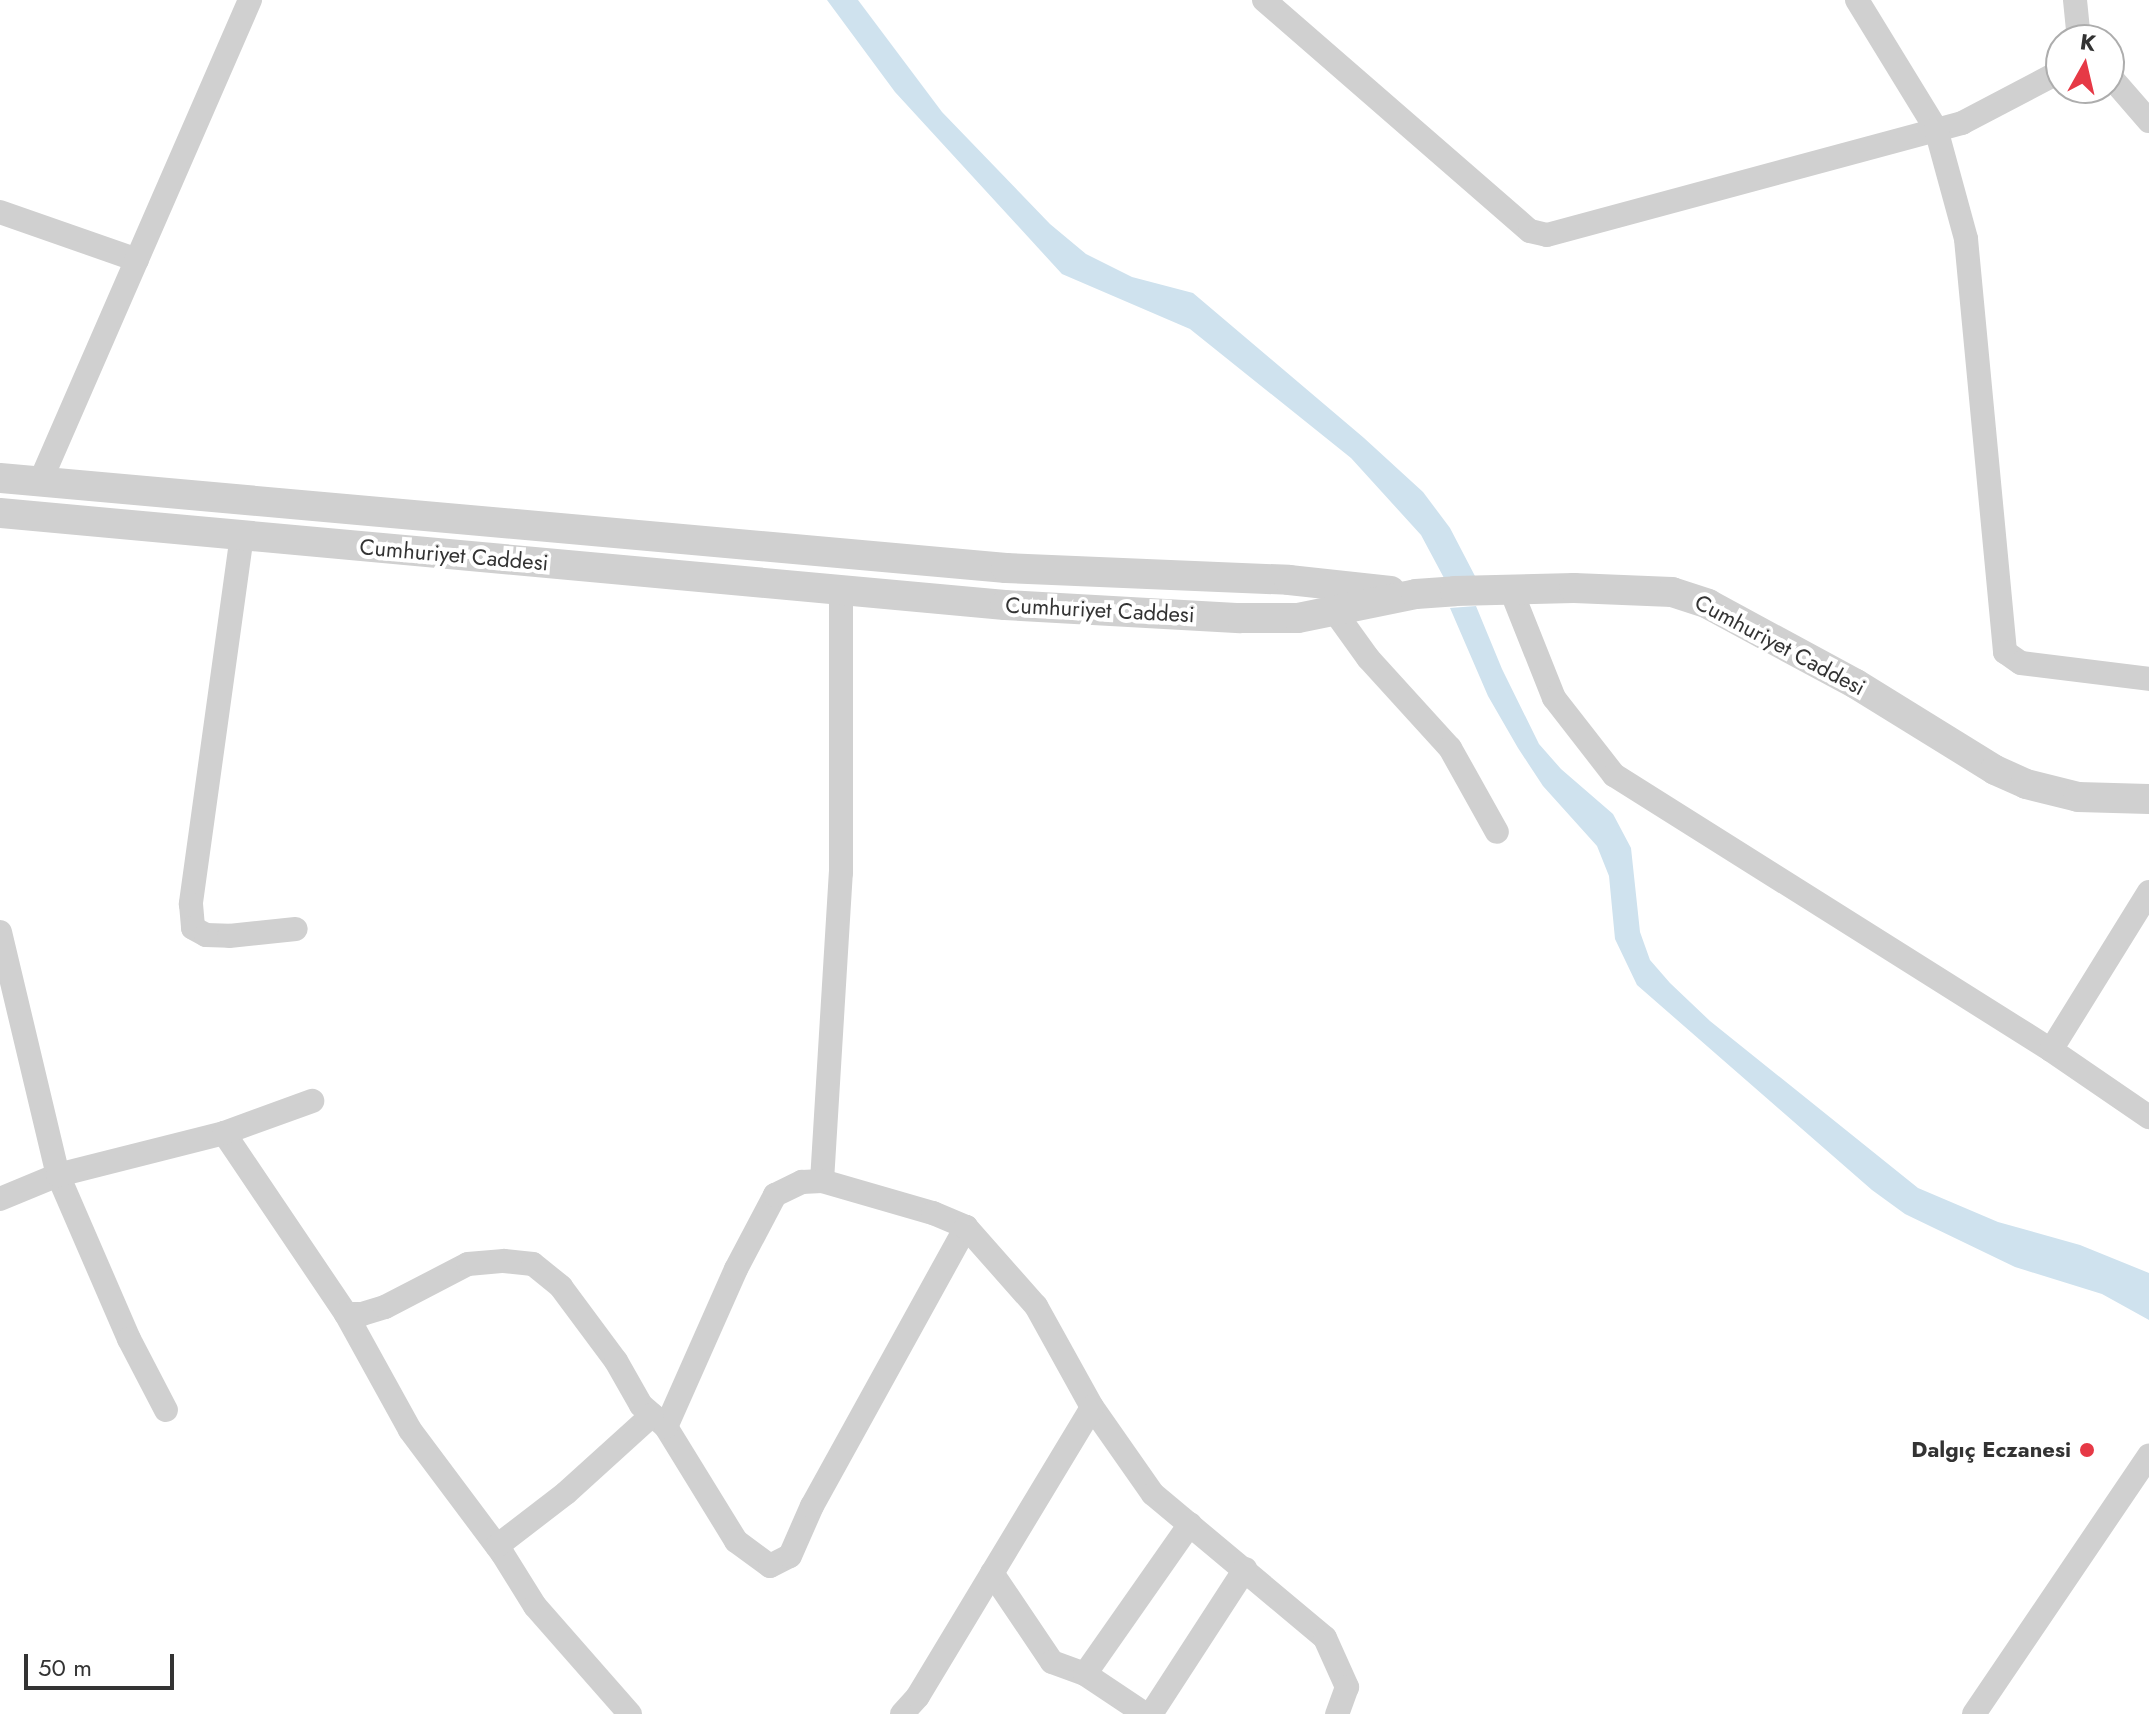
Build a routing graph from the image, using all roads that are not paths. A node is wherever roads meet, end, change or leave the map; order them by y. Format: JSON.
{"nodes":[{"id":1,"x":250,"y":0,"type":"edge"},
{"id":2,"x":1264,"y":0,"type":"edge"},
{"id":3,"x":1857,"y":0,"type":"edge"},
{"id":4,"x":2075,"y":0,"type":"edge"},
{"id":5,"x":2077,"y":24,"type":"edge"},
{"id":6,"x":2045,"y":79,"type":"edge"},
{"id":7,"x":2125,"y":93,"type":"edge"},
{"id":8,"x":2149,"y":121,"type":"edge"},
{"id":9,"x":1936,"y":129,"type":"junction"},
{"id":10,"x":0,"y":212,"type":"edge"},
{"id":11,"x":137,"y":260,"type":"junction"},
{"id":12,"x":0,"y":478,"type":"edge"},
{"id":13,"x":40,"y":482,"type":"junction"},
{"id":14,"x":0,"y":513,"type":"edge"},
{"id":15,"x":242,"y":535,"type":"junction"},
{"id":16,"x":841,"y":590,"type":"junction"},
{"id":17,"x":1511,"y":590,"type":"junction"},
{"id":18,"x":1416,"y":594,"type":"junction"},
{"id":19,"x":1335,"y":612,"type":"junction"},
{"id":20,"x":2149,"y":679,"type":"edge"},
{"id":21,"x":2149,"y":799,"type":"edge"},
{"id":22,"x":1497,"y":832,"type":"dead end"},
{"id":23,"x":2149,"y":892,"type":"edge"},
{"id":24,"x":296,"y":929,"type":"dead end"},
{"id":25,"x":0,"y":932,"type":"edge"},
{"id":26,"x":2051,"y":1050,"type":"junction"},
{"id":27,"x":312,"y":1101,"type":"dead end"},
{"id":28,"x":2149,"y":1117,"type":"edge"},
{"id":29,"x":224,"y":1133,"type":"junction"},
{"id":30,"x":58,"y":1175,"type":"junction"},
{"id":31,"x":822,"y":1181,"type":"junction"},
{"id":32,"x":0,"y":1199,"type":"edge"},
{"id":33,"x":966,"y":1227,"type":"junction"},
{"id":34,"x":346,"y":1314,"type":"junction"},
{"id":35,"x":1092,"y":1407,"type":"junction"},
{"id":36,"x":166,"y":1410,"type":"dead end"},
{"id":37,"x":659,"y":1421,"type":"junction"},
{"id":38,"x":2149,"y":1456,"type":"edge"},
{"id":39,"x":1190,"y":1524,"type":"junction"},
{"id":40,"x":497,"y":1546,"type":"junction"},
{"id":41,"x":1245,"y":1569,"type":"junction"},
{"id":42,"x":992,"y":1573,"type":"junction"},
{"id":43,"x":1085,"y":1674,"type":"junction"},
{"id":44,"x":630,"y":1714,"type":"edge"},
{"id":45,"x":902,"y":1714,"type":"edge"},
{"id":46,"x":1148,"y":1714,"type":"edge"},
{"id":47,"x":1337,"y":1714,"type":"edge"},
{"id":48,"x":1974,"y":1714,"type":"edge"}],
"edges":[{"from":1,"to":11,"type":"street"},
{"from":2,"to":9,"type":"street"},
{"from":3,"to":9,"type":"street"},
{"from":4,"to":5,"type":"street"},
{"from":6,"to":9,"type":"street"},
{"from":7,"to":8,"type":"street"},
{"from":9,"to":20,"type":"street"},
{"from":10,"to":11,"type":"street"},
{"from":11,"to":13,"type":"street"},
{"from":12,"to":13,"type":"street"},
{"from":13,"to":18,"type":"street"},
{"from":14,"to":15,"type":"street","name":"Cumhuriyet Caddesi"},
{"from":15,"to":16,"type":"street","name":"Cumhuriyet Caddesi"},
{"from":15,"to":24,"type":"street"},
{"from":16,"to":19,"type":"street","name":"Cumhuriyet Caddesi"},
{"from":16,"to":31,"type":"street"},
{"from":17,"to":18,"type":"street","name":"Cumhuriyet Caddesi"},
{"from":17,"to":21,"type":"street","name":"Cumhuriyet Caddesi"},
{"from":17,"to":26,"type":"street"},
{"from":18,"to":19,"type":"street","name":"Cumhuriyet Caddesi"},
{"from":19,"to":22,"type":"street"},
{"from":23,"to":26,"type":"street"},
{"from":25,"to":30,"type":"street"},
{"from":26,"to":28,"type":"street"},
{"from":27,"to":29,"type":"street"},
{"from":29,"to":30,"type":"street"},
{"from":29,"to":34,"type":"street"},
{"from":30,"to":32,"type":"street"},
{"from":30,"to":36,"type":"street"},
{"from":31,"to":33,"type":"street"},
{"from":31,"to":37,"type":"street"},
{"from":33,"to":35,"type":"street"},
{"from":33,"to":37,"type":"street"},
{"from":34,"to":37,"type":"street"},
{"from":34,"to":40,"type":"street"},
{"from":35,"to":39,"type":"street"},
{"from":35,"to":42,"type":"street"},
{"from":37,"to":40,"type":"street"},
{"from":38,"to":48,"type":"street"},
{"from":39,"to":41,"type":"street"},
{"from":39,"to":43,"type":"street"},
{"from":40,"to":44,"type":"street"},
{"from":41,"to":46,"type":"street"},
{"from":41,"to":47,"type":"street"},
{"from":42,"to":43,"type":"street"},
{"from":42,"to":45,"type":"street"},
{"from":43,"to":46,"type":"street"}]}
